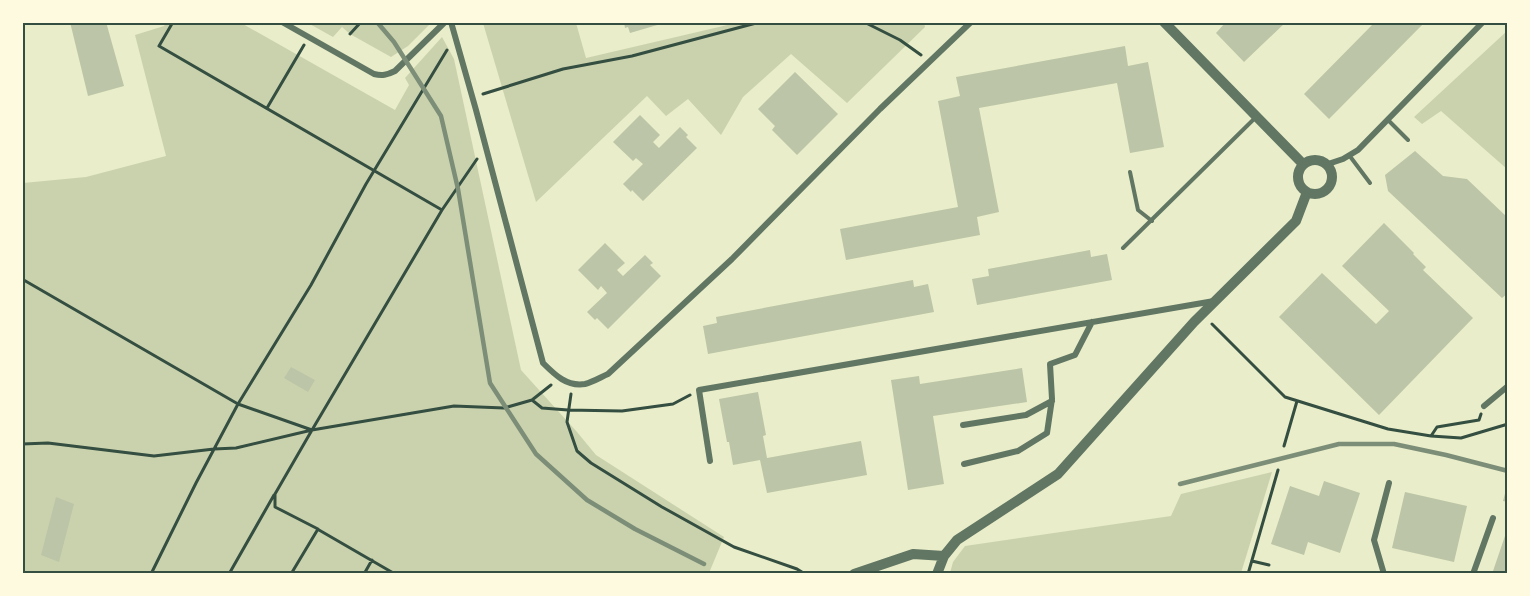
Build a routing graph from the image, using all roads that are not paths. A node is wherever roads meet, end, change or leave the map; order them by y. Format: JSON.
{"nodes":[{"id":1,"x":282,"y":22,"type":"edge"},
{"id":2,"x":445,"y":22,"type":"edge"},
{"id":3,"x":452,"y":22,"type":"edge"},
{"id":4,"x":971,"y":22,"type":"edge"},
{"id":5,"x":1164,"y":22,"type":"edge"},
{"id":6,"x":1483,"y":22,"type":"edge"},
{"id":7,"x":1256,"y":117,"type":"junction"},
{"id":8,"x":1388,"y":120,"type":"junction"},
{"id":9,"x":1408,"y":140,"type":"dead end"},
{"id":10,"x":1349,"y":155,"type":"junction"},
{"id":11,"x":1303,"y":164,"type":"junction"},
{"id":12,"x":1328,"y":164,"type":"junction"},
{"id":13,"x":1130,"y":172,"type":"dead end"},
{"id":14,"x":1370,"y":183,"type":"dead end"},
{"id":15,"x":1307,"y":192,"type":"junction"},
{"id":16,"x":1152,"y":221,"type":"junction"},
{"id":17,"x":1123,"y":248,"type":"dead end"},
{"id":18,"x":1215,"y":300,"type":"junction"},
{"id":19,"x":1092,"y":322,"type":"junction"},
{"id":20,"x":1508,"y":386,"type":"edge"},
{"id":21,"x":1052,"y":401,"type":"junction"},
{"id":22,"x":1484,"y":406,"type":"road end"},
{"id":23,"x":963,"y":425,"type":"dead end"},
{"id":24,"x":710,"y":461,"type":"dead end"},
{"id":25,"x":964,"y":464,"type":"dead end"},
{"id":26,"x":1389,"y":483,"type":"dead end"},
{"id":27,"x":1493,"y":519,"type":"dead end"},
{"id":28,"x":944,"y":556,"type":"junction"},
{"id":29,"x":854,"y":573,"type":"edge"},
{"id":30,"x":937,"y":573,"type":"edge"},
{"id":31,"x":1384,"y":573,"type":"edge"},
{"id":32,"x":1473,"y":573,"type":"edge"}],
"edges":[{"from":1,"to":2,"type":"street"},
{"from":3,"to":4,"type":"street"},
{"from":5,"to":7,"type":"street"},
{"from":6,"to":8,"type":"street"},
{"from":7,"to":11,"type":"street"},
{"from":7,"to":16,"type":"lane"},
{"from":8,"to":9,"type":"lane"},
{"from":8,"to":10,"type":"street"},
{"from":10,"to":12,"type":"street"},
{"from":10,"to":14,"type":"lane"},
{"from":11,"to":12,"type":"street"},
{"from":11,"to":15,"type":"street"},
{"from":12,"to":15,"type":"street"},
{"from":13,"to":16,"type":"lane"},
{"from":15,"to":18,"type":"street"},
{"from":16,"to":17,"type":"lane"},
{"from":18,"to":19,"type":"street"},
{"from":18,"to":28,"type":"street"},
{"from":19,"to":21,"type":"street"},
{"from":19,"to":24,"type":"street"},
{"from":20,"to":22,"type":"street"},
{"from":21,"to":23,"type":"street"},
{"from":21,"to":25,"type":"street"},
{"from":26,"to":31,"type":"street"},
{"from":27,"to":32,"type":"street"},
{"from":28,"to":29,"type":"street"},
{"from":28,"to":30,"type":"street"}]}
